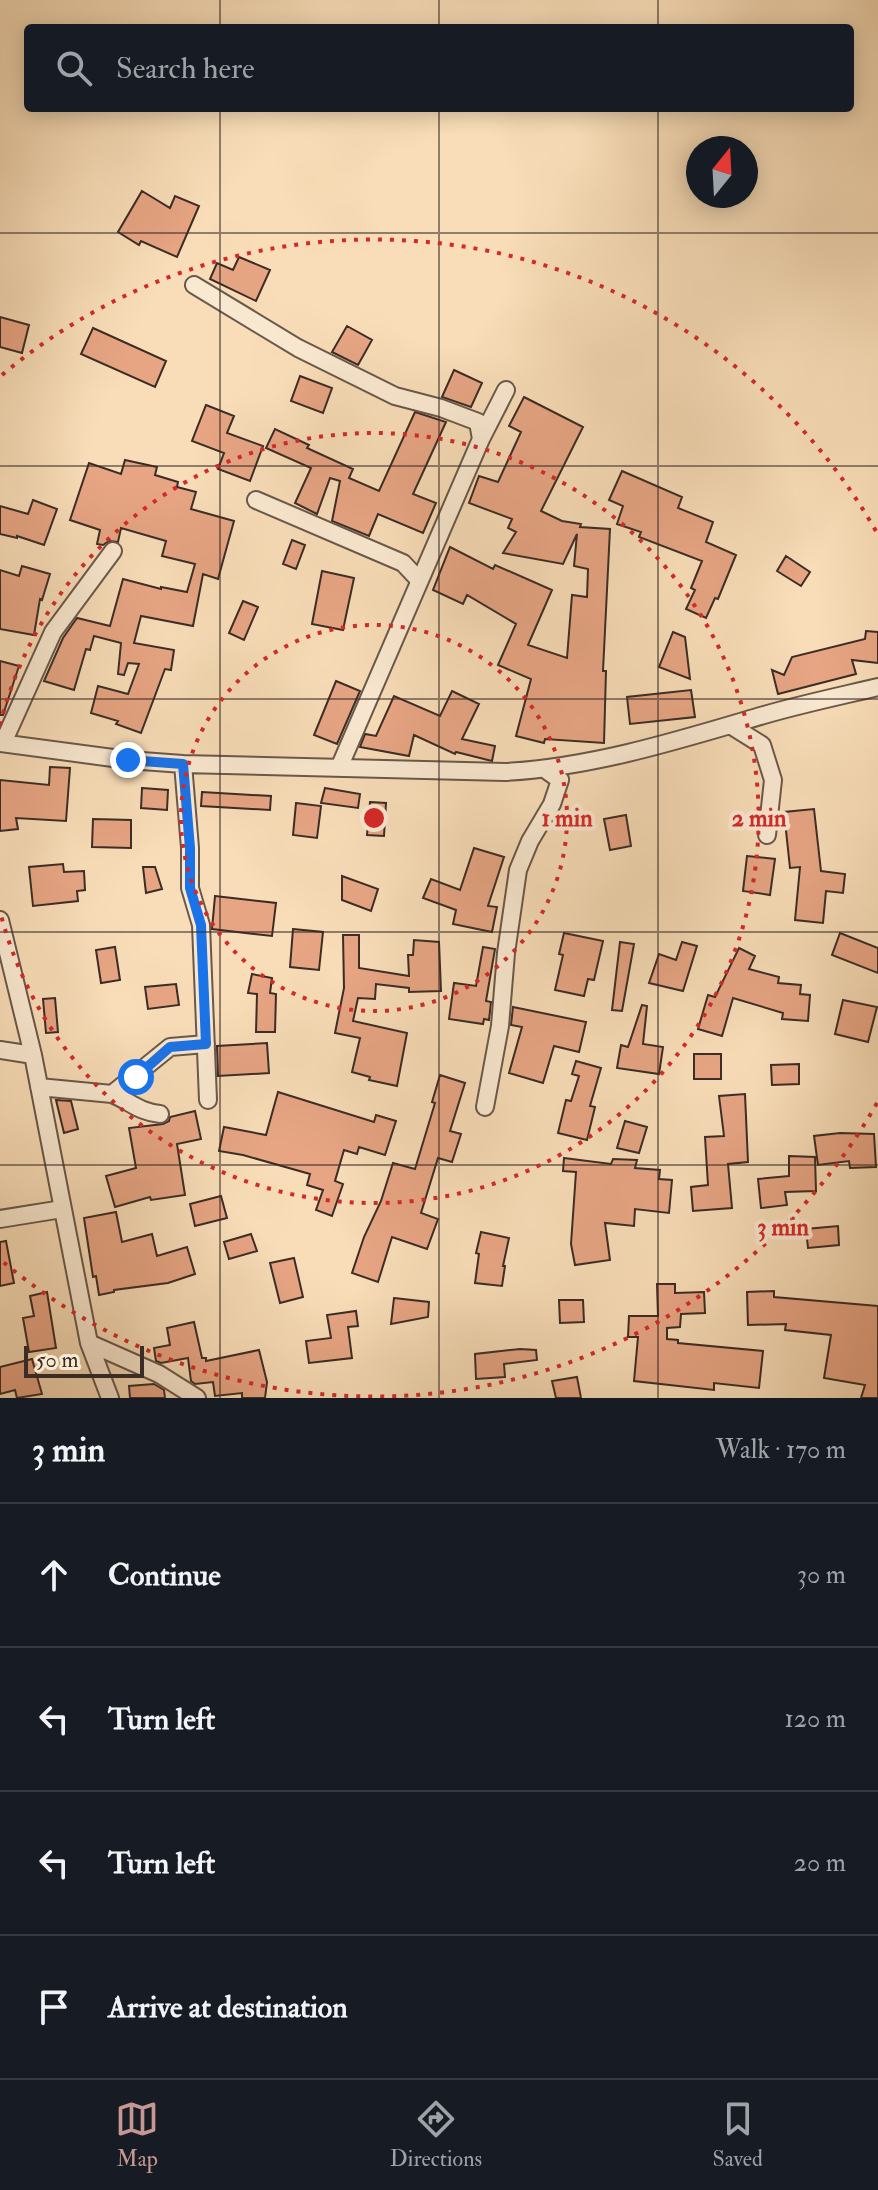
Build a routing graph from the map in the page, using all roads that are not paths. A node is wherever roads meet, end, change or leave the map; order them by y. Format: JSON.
{"nodes":[{"id":1,"x":194,"y":285,"type":"dead end"},
{"id":2,"x":506,"y":390,"type":"dead end"},
{"id":3,"x":481,"y":439,"type":"junction"},
{"id":4,"x":256,"y":500,"type":"dead end"},
{"id":5,"x":113,"y":551,"type":"dead end"},
{"id":6,"x":419,"y":580,"type":"junction"},
{"id":7,"x":878,"y":687,"type":"edge"},
{"id":8,"x":730,"y":725,"type":"junction"},
{"id":9,"x":1,"y":743,"type":"edge"},
{"id":10,"x":183,"y":764,"type":"junction"},
{"id":11,"x":339,"y":768,"type":"junction"},
{"id":12,"x":546,"y":770,"type":"junction"},
{"id":13,"x":767,"y":835,"type":"dead end"},
{"id":14,"x":0,"y":920,"type":"edge"},
{"id":15,"x":206,"y":1044,"type":"junction"},
{"id":16,"x":0,"y":1050,"type":"edge"},
{"id":17,"x":33,"y":1055,"type":"junction"},
{"id":18,"x":39,"y":1087,"type":"junction"},
{"id":19,"x":112,"y":1094,"type":"junction"},
{"id":20,"x":208,"y":1100,"type":"dead end"},
{"id":21,"x":485,"y":1107,"type":"dead end"},
{"id":22,"x":160,"y":1114,"type":"dead end"},
{"id":23,"x":62,"y":1209,"type":"junction"},
{"id":24,"x":0,"y":1219,"type":"edge"},
{"id":25,"x":89,"y":1343,"type":"junction"},
{"id":26,"x":110,"y":1398,"type":"edge"},
{"id":27,"x":197,"y":1398,"type":"edge"}],
"edges":[{"from":1,"to":3,"type":"street"},
{"from":2,"to":3,"type":"street"},
{"from":3,"to":6,"type":"street"},
{"from":4,"to":6,"type":"street"},
{"from":5,"to":9,"type":"street"},
{"from":6,"to":11,"type":"street"},
{"from":7,"to":8,"type":"street"},
{"from":8,"to":12,"type":"street"},
{"from":8,"to":13,"type":"street"},
{"from":9,"to":10,"type":"street"},
{"from":10,"to":11,"type":"street"},
{"from":10,"to":15,"type":"street"},
{"from":11,"to":12,"type":"street"},
{"from":12,"to":21,"type":"street"},
{"from":14,"to":17,"type":"street"},
{"from":15,"to":19,"type":"street"},
{"from":15,"to":20,"type":"street"},
{"from":16,"to":17,"type":"street"},
{"from":17,"to":18,"type":"street"},
{"from":18,"to":19,"type":"street"},
{"from":18,"to":23,"type":"street"},
{"from":19,"to":22,"type":"street"},
{"from":23,"to":24,"type":"street"},
{"from":23,"to":25,"type":"street"},
{"from":25,"to":26,"type":"street"},
{"from":25,"to":27,"type":"street"}]}
